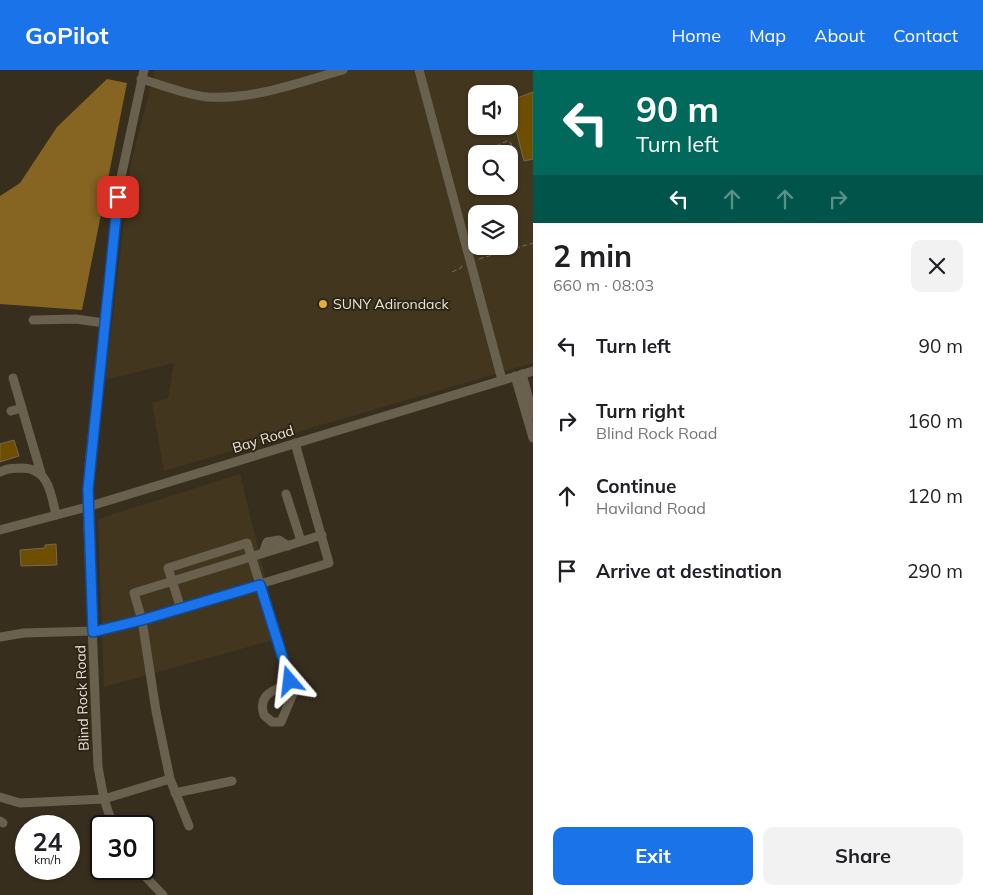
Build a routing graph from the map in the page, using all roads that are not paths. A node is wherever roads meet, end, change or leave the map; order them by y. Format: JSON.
{"nodes":[{"id":1,"x":343,"y":70,"type":"edge"},
{"id":2,"x":419,"y":70,"type":"edge"},
{"id":3,"x":143,"y":74,"type":"edge"},
{"id":4,"x":33,"y":320,"type":"dead end"},
{"id":5,"x":104,"y":323,"type":"junction"},
{"id":6,"x":533,"y":371,"type":"edge"},
{"id":7,"x":519,"y":375,"type":"junction"},
{"id":8,"x":13,"y":378,"type":"dead end"},
{"id":9,"x":502,"y":380,"type":"junction"},
{"id":10,"x":22,"y":408,"type":"junction"},
{"id":11,"x":11,"y":411,"type":"dead end"},
{"id":12,"x":533,"y":415,"type":"edge"},
{"id":13,"x":533,"y":438,"type":"edge"},
{"id":14,"x":295,"y":443,"type":"junction"},
{"id":15,"x":0,"y":472,"type":"edge"},
{"id":16,"x":41,"y":474,"type":"junction"},
{"id":17,"x":286,"y":494,"type":"dead end"},
{"id":18,"x":87,"y":507,"type":"junction"},
{"id":19,"x":56,"y":515,"type":"junction"},
{"id":20,"x":0,"y":530,"type":"edge"},
{"id":21,"x":322,"y":535,"type":"junction"},
{"id":22,"x":301,"y":541,"type":"junction"},
{"id":23,"x":252,"y":557,"type":"junction"},
{"id":24,"x":172,"y":582,"type":"junction"},
{"id":25,"x":260,"y":585,"type":"junction"},
{"id":26,"x":181,"y":608,"type":"junction"},
{"id":27,"x":142,"y":620,"type":"junction"},
{"id":28,"x":93,"y":632,"type":"junction"},
{"id":29,"x":0,"y":637,"type":"edge"},
{"id":30,"x":291,"y":684,"type":"junction"},
{"id":31,"x":170,"y":780,"type":"junction"},
{"id":32,"x":232,"y":781,"type":"dead end"},
{"id":33,"x":175,"y":793,"type":"junction"},
{"id":34,"x":104,"y":799,"type":"junction"},
{"id":35,"x":1,"y":801,"type":"edge"},
{"id":36,"x":109,"y":815,"type":"edge"},
{"id":37,"x":189,"y":826,"type":"dead end"},
{"id":38,"x":149,"y":880,"type":"edge"},
{"id":39,"x":163,"y":895,"type":"edge"}],
"edges":[{"from":1,"to":3,"type":"street"},
{"from":2,"to":9,"type":"street"},
{"from":3,"to":5,"type":"street","name":"Blind Rock Road"},
{"from":4,"to":5,"type":"street"},
{"from":5,"to":18,"type":"street","name":"Blind Rock Road"},
{"from":6,"to":7,"type":"street","name":"Bay Road"},
{"from":7,"to":9,"type":"street","name":"Bay Road"},
{"from":7,"to":12,"type":"street"},
{"from":7,"to":13,"type":"street"},
{"from":8,"to":10,"type":"street"},
{"from":9,"to":14,"type":"street","name":"Bay Road"},
{"from":10,"to":11,"type":"street"},
{"from":10,"to":16,"type":"street"},
{"from":14,"to":18,"type":"street","name":"Bay Road"},
{"from":14,"to":21,"type":"street"},
{"from":15,"to":16,"type":"street"},
{"from":16,"to":19,"type":"street"},
{"from":17,"to":22,"type":"street"},
{"from":18,"to":19,"type":"street","name":"Bay Road"},
{"from":18,"to":28,"type":"street","name":"Blind Rock Road"},
{"from":19,"to":20,"type":"street","name":"Bay Road"},
{"from":21,"to":22,"type":"street"},
{"from":21,"to":25,"type":"street"},
{"from":22,"to":23,"type":"street"},
{"from":23,"to":24,"type":"street"},
{"from":23,"to":24,"type":"street"},
{"from":23,"to":25,"type":"street"},
{"from":24,"to":26,"type":"street"},
{"from":24,"to":27,"type":"street"},
{"from":25,"to":26,"type":"street"},
{"from":25,"to":30,"type":"street"},
{"from":26,"to":27,"type":"street"},
{"from":27,"to":28,"type":"street"},
{"from":27,"to":31,"type":"street"},
{"from":28,"to":29,"type":"street"},
{"from":28,"to":34,"type":"street","name":"Blind Rock Road"},
{"from":30,"to":30,"type":"street"},
{"from":31,"to":33,"type":"street"},
{"from":31,"to":34,"type":"street"},
{"from":32,"to":33,"type":"street"},
{"from":33,"to":37,"type":"street"},
{"from":34,"to":35,"type":"street"},
{"from":34,"to":36,"type":"street","name":"Blind Rock Road"},
{"from":38,"to":39,"type":"street"}]}
